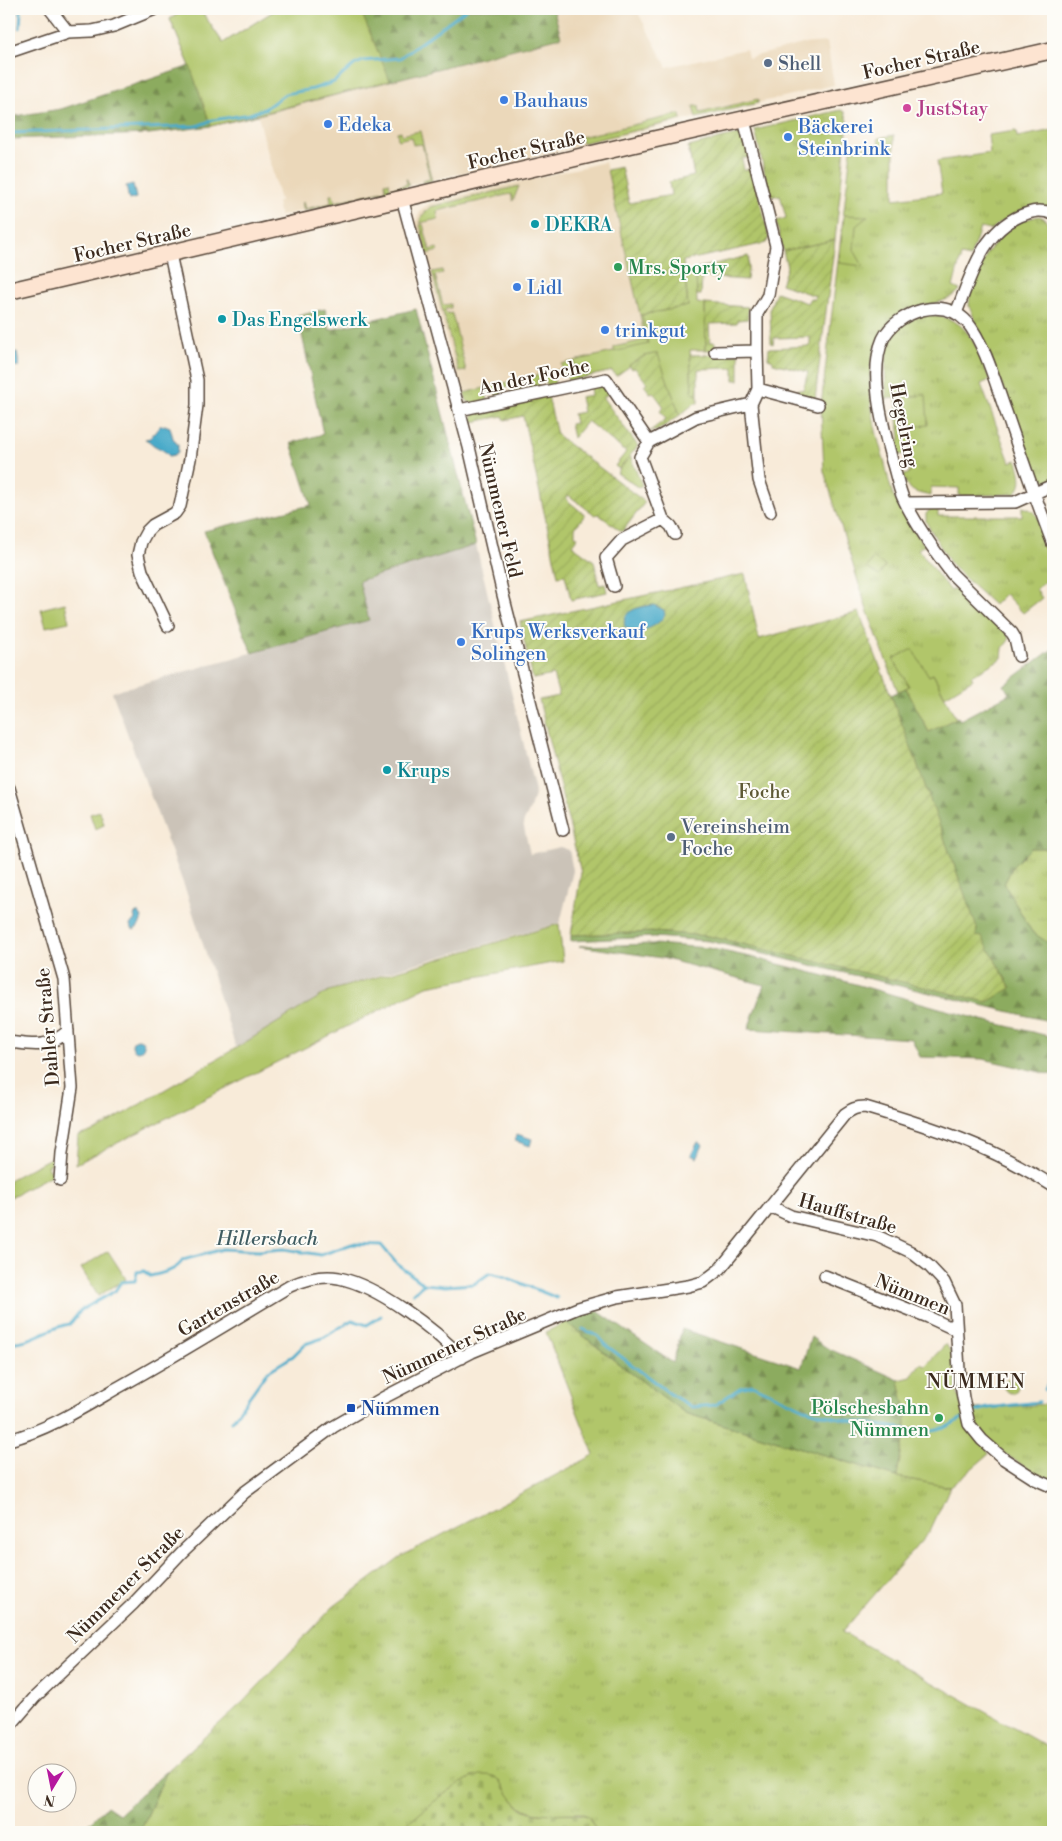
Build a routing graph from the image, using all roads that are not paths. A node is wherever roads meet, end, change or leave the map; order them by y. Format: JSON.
{"nodes":[{"id":1,"x":50,"y":9,"type":"edge"},
{"id":2,"x":156,"y":9,"type":"edge"},
{"id":3,"x":68,"y":32,"type":"junction"},
{"id":4,"x":1053,"y":50,"type":"edge"},
{"id":5,"x":9,"y":52,"type":"edge"},
{"id":6,"x":744,"y":120,"type":"junction"},
{"id":7,"x":402,"y":198,"type":"junction"},
{"id":8,"x":1053,"y":214,"type":"edge"},
{"id":9,"x":170,"y":254,"type":"junction"},
{"id":10,"x":9,"y":291,"type":"edge"},
{"id":11,"x":956,"y":313,"type":"junction"},
{"id":12,"x":757,"y":351,"type":"junction"},
{"id":13,"x":715,"y":352,"type":"dead end"},
{"id":14,"x":758,"y":389,"type":"junction"},
{"id":15,"x":751,"y":404,"type":"junction"},
{"id":16,"x":818,"y":405,"type":"dead end"},
{"id":17,"x":459,"y":410,"type":"junction"},
{"id":18,"x":649,"y":442,"type":"junction"},
{"id":19,"x":1053,"y":485,"type":"edge"},
{"id":20,"x":1034,"y":494,"type":"junction"},
{"id":21,"x":906,"y":503,"type":"junction"},
{"id":22,"x":770,"y":512,"type":"dead end"},
{"id":23,"x":663,"y":519,"type":"junction"},
{"id":24,"x":675,"y":534,"type":"dead end"},
{"id":25,"x":1053,"y":544,"type":"edge"},
{"id":26,"x":614,"y":586,"type":"dead end"},
{"id":27,"x":168,"y":626,"type":"dead end"},
{"id":28,"x":1020,"y":656,"type":"dead end"},
{"id":29,"x":9,"y":788,"type":"edge"},
{"id":30,"x":563,"y":830,"type":"dead end"},
{"id":31,"x":68,"y":1031,"type":"junction"},
{"id":32,"x":9,"y":1042,"type":"edge"},
{"id":33,"x":60,"y":1180,"type":"dead end"},
{"id":34,"x":1053,"y":1186,"type":"edge"},
{"id":35,"x":770,"y":1206,"type":"junction"},
{"id":36,"x":825,"y":1276,"type":"dead end"},
{"id":37,"x":956,"y":1330,"type":"junction"},
{"id":38,"x":462,"y":1358,"type":"junction"},
{"id":39,"x":9,"y":1440,"type":"edge"},
{"id":40,"x":1053,"y":1487,"type":"edge"},
{"id":41,"x":9,"y":1727,"type":"edge"}],
"edges":[{"from":1,"to":3,"type":"street"},
{"from":2,"to":3,"type":"street"},
{"from":3,"to":5,"type":"street"},
{"from":4,"to":6,"type":"main road","name":"Focher Straße"},
{"from":6,"to":7,"type":"main road","name":"Focher Straße"},
{"from":6,"to":12,"type":"street"},
{"from":7,"to":9,"type":"main road","name":"Focher Straße"},
{"from":7,"to":17,"type":"street","name":"Nümmener Feld"},
{"from":8,"to":11,"type":"street"},
{"from":9,"to":10,"type":"main road","name":"Focher Straße"},
{"from":9,"to":27,"type":"street"},
{"from":11,"to":20,"type":"street"},
{"from":11,"to":21,"type":"street","name":"Hegelring"},
{"from":12,"to":13,"type":"street"},
{"from":12,"to":14,"type":"street"},
{"from":14,"to":15,"type":"street"},
{"from":14,"to":16,"type":"street"},
{"from":15,"to":18,"type":"street"},
{"from":15,"to":22,"type":"street"},
{"from":17,"to":18,"type":"street","name":"An der Foche"},
{"from":17,"to":30,"type":"street","name":"Nümmener Feld"},
{"from":18,"to":23,"type":"street"},
{"from":19,"to":20,"type":"street"},
{"from":20,"to":21,"type":"street"},
{"from":20,"to":25,"type":"street"},
{"from":21,"to":28,"type":"street","name":"Hegelring"},
{"from":23,"to":24,"type":"street"},
{"from":23,"to":26,"type":"street"},
{"from":29,"to":31,"type":"street","name":"Dahler Straße"},
{"from":31,"to":32,"type":"street"},
{"from":31,"to":33,"type":"street","name":"Dahler Straße"},
{"from":34,"to":35,"type":"street","name":"Nümmener Straße"},
{"from":35,"to":37,"type":"street","name":"Hauffstraße"},
{"from":35,"to":38,"type":"street","name":"Nümmener Straße"},
{"from":36,"to":37,"type":"street","name":"Nümmen"},
{"from":37,"to":40,"type":"street","name":"Nümmen"},
{"from":38,"to":39,"type":"street","name":"Gartenstraße"},
{"from":38,"to":41,"type":"street","name":"Nümmener Straße"}]}
